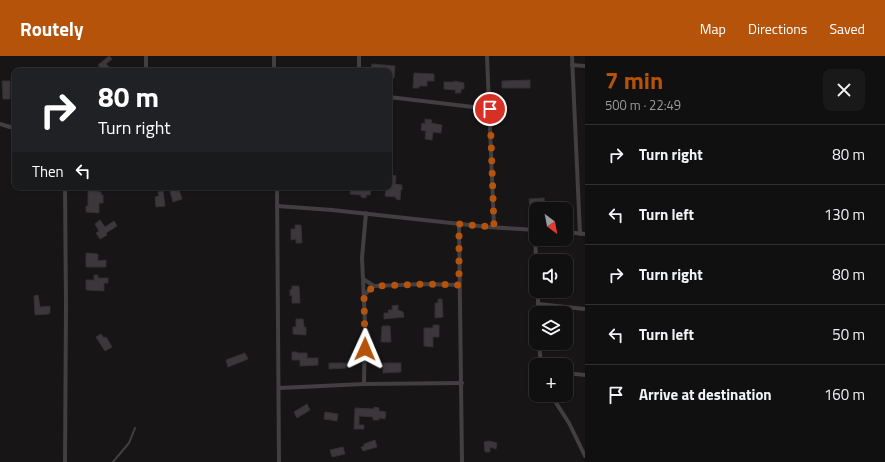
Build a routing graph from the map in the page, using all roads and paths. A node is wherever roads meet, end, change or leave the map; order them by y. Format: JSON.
{"nodes":[{"id":1,"x":146,"y":56,"type":"edge"},
{"id":2,"x":274,"y":56,"type":"edge"},
{"id":3,"x":359,"y":56,"type":"edge"},
{"id":4,"x":487,"y":56,"type":"edge"},
{"id":5,"x":572,"y":56,"type":"edge"},
{"id":6,"x":572,"y":65,"type":"junction"},
{"id":7,"x":585,"y":66,"type":"edge"},
{"id":8,"x":146,"y":68,"type":"edge"},
{"id":9,"x":274,"y":68,"type":"edge"},
{"id":10,"x":359,"y":68,"type":"edge"},
{"id":11,"x":392,"y":98,"type":"edge"},
{"id":12,"x":490,"y":109,"type":"junction"},
{"id":13,"x":0,"y":124,"type":"edge"},
{"id":14,"x":12,"y":127,"type":"edge"},
{"id":15,"x":65,"y":190,"type":"edge"},
{"id":16,"x":277,"y":190,"type":"edge"},
{"id":17,"x":277,"y":206,"type":"junction"},
{"id":18,"x":366,"y":213,"type":"junction"},
{"id":19,"x":459,"y":224,"type":"junction"},
{"id":20,"x":494,"y":227,"type":"junction"},
{"id":21,"x":529,"y":230,"type":"edge"},
{"id":22,"x":573,"y":233,"type":"edge"},
{"id":23,"x":580,"y":234,"type":"junction"},
{"id":24,"x":585,"y":234,"type":"edge"},
{"id":25,"x":363,"y":279,"type":"junction"},
{"id":26,"x":459,"y":285,"type":"junction"},
{"id":27,"x":374,"y":286,"type":"junction"},
{"id":28,"x":364,"y":295,"type":"junction"},
{"id":29,"x":538,"y":298,"type":"edge"},
{"id":30,"x":538,"y":304,"type":"joint"},
{"id":31,"x":585,"y":309,"type":"edge"},
{"id":32,"x":573,"y":374,"type":"edge"},
{"id":33,"x":585,"y":375,"type":"edge"},
{"id":34,"x":462,"y":383,"type":"junction"},
{"id":35,"x":364,"y":384,"type":"junction"},
{"id":36,"x":279,"y":388,"type":"junction"},
{"id":37,"x":555,"y":402,"type":"edge"},
{"id":38,"x":135,"y":428,"type":"dead end"},
{"id":39,"x":585,"y":456,"type":"edge"},
{"id":40,"x":65,"y":462,"type":"edge"},
{"id":41,"x":113,"y":462,"type":"edge"},
{"id":42,"x":279,"y":462,"type":"edge"},
{"id":43,"x":462,"y":462,"type":"edge"}],
"edges":[{"from":1,"to":8,"type":"street"},
{"from":2,"to":9,"type":"street"},
{"from":3,"to":10,"type":"street"},
{"from":4,"to":12,"type":"street"},
{"from":5,"to":6,"type":"street"},
{"from":6,"to":7,"type":"street"},
{"from":6,"to":23,"type":"street"},
{"from":11,"to":12,"type":"street"},
{"from":12,"to":20,"type":"street"},
{"from":13,"to":14,"type":"street"},
{"from":15,"to":40,"type":"street"},
{"from":16,"to":17,"type":"street"},
{"from":17,"to":18,"type":"street"},
{"from":17,"to":36,"type":"street"},
{"from":18,"to":19,"type":"street"},
{"from":18,"to":25,"type":"street"},
{"from":19,"to":20,"type":"street"},
{"from":19,"to":26,"type":"street"},
{"from":20,"to":21,"type":"street"},
{"from":22,"to":23,"type":"street"},
{"from":23,"to":24,"type":"street"},
{"from":25,"to":27,"type":"street"},
{"from":25,"to":28,"type":"street"},
{"from":26,"to":27,"type":"street"},
{"from":26,"to":34,"type":"street"},
{"from":27,"to":28,"type":"street"},
{"from":28,"to":35,"type":"street"},
{"from":29,"to":30,"type":"street"},
{"from":30,"to":31,"type":"street"},
{"from":32,"to":33,"type":"street"},
{"from":34,"to":35,"type":"street"},
{"from":34,"to":43,"type":"street"},
{"from":35,"to":36,"type":"street"},
{"from":36,"to":42,"type":"street"},
{"from":37,"to":39,"type":"street"},
{"from":38,"to":41,"type":"lane"}]}
